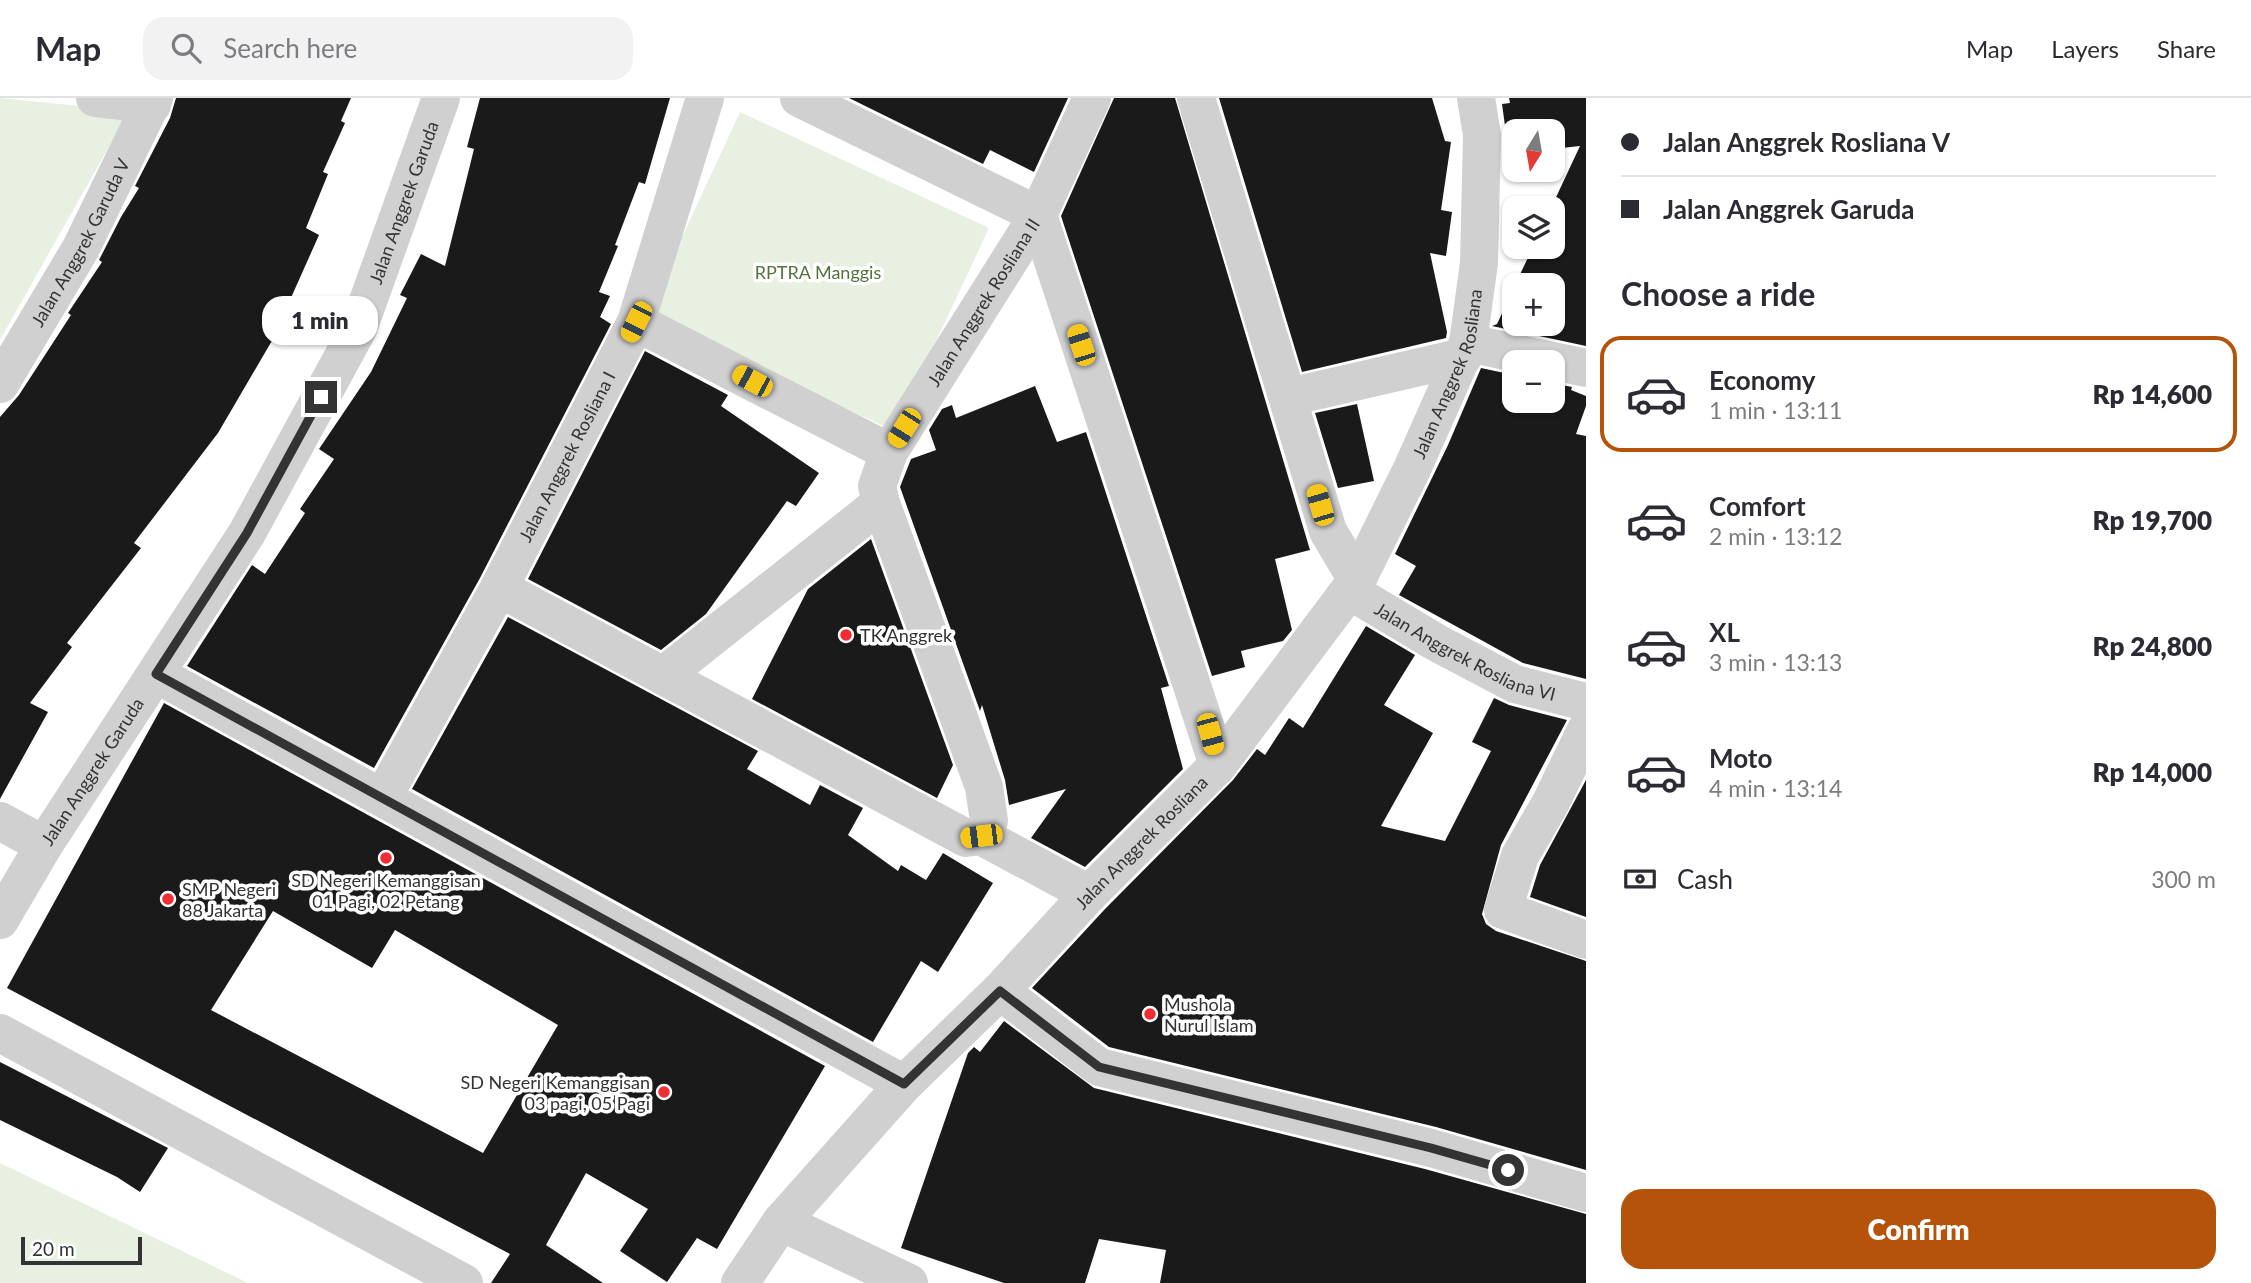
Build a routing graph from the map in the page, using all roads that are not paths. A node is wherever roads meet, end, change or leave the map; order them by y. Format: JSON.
{"nodes":[{"id":1,"x":95,"y":98,"type":"edge"},
{"id":2,"x":441,"y":98,"type":"edge"},
{"id":3,"x":705,"y":98,"type":"edge"},
{"id":4,"x":799,"y":98,"type":"edge"},
{"id":5,"x":1092,"y":98,"type":"edge"},
{"id":6,"x":1196,"y":98,"type":"edge"},
{"id":7,"x":1476,"y":98,"type":"edge"},
{"id":8,"x":153,"y":102,"type":"edge"},
{"id":9,"x":1038,"y":215,"type":"junction"},
{"id":10,"x":636,"y":322,"type":"junction"},
{"id":11,"x":1465,"y":350,"type":"junction"},
{"id":12,"x":1586,"y":368,"type":"edge"},
{"id":13,"x":0,"y":384,"type":"edge"},
{"id":14,"x":1289,"y":397,"type":"junction"},
{"id":15,"x":889,"y":452,"type":"junction"},
{"id":16,"x":881,"y":503,"type":"junction"},
{"id":17,"x":1353,"y":585,"type":"junction"},
{"id":18,"x":499,"y":588,"type":"junction"},
{"id":19,"x":156,"y":674,"type":"junction"},
{"id":20,"x":663,"y":676,"type":"junction"},
{"id":21,"x":1586,"y":702,"type":"edge"},
{"id":22,"x":1586,"y":730,"type":"edge"},
{"id":23,"x":1218,"y":765,"type":"junction"},
{"id":24,"x":383,"y":797,"type":"junction"},
{"id":25,"x":0,"y":821,"type":"edge"},
{"id":26,"x":981,"y":836,"type":"junction"},
{"id":27,"x":44,"y":845,"type":"junction"},
{"id":28,"x":1090,"y":894,"type":"junction"},
{"id":29,"x":0,"y":920,"type":"edge"},
{"id":30,"x":1586,"y":940,"type":"edge"},
{"id":31,"x":1000,"y":991,"type":"junction"},
{"id":32,"x":0,"y":1033,"type":"edge"},
{"id":33,"x":904,"y":1084,"type":"junction"},
{"id":34,"x":1586,"y":1193,"type":"edge"},
{"id":35,"x":781,"y":1222,"type":"junction"},
{"id":36,"x":464,"y":1283,"type":"edge"},
{"id":37,"x":740,"y":1283,"type":"edge"},
{"id":38,"x":909,"y":1283,"type":"edge"}],
"edges":[{"from":1,"to":8,"type":"street"},
{"from":2,"to":19,"type":"street","name":"Jalan Anggrek Garuda"},
{"from":3,"to":10,"type":"street","name":"Jalan Anggrek Rosliana I"},
{"from":4,"to":9,"type":"street"},
{"from":5,"to":9,"type":"street","name":"Jalan Anggrek Rosliana II"},
{"from":6,"to":14,"type":"street"},
{"from":7,"to":11,"type":"street","name":"Jalan Anggrek Rosliana"},
{"from":8,"to":13,"type":"street","name":"Jalan Anggrek Garuda V"},
{"from":9,"to":15,"type":"street","name":"Jalan Anggrek Rosliana II"},
{"from":9,"to":23,"type":"street"},
{"from":10,"to":15,"type":"street"},
{"from":10,"to":18,"type":"street","name":"Jalan Anggrek Rosliana I"},
{"from":11,"to":12,"type":"street"},
{"from":11,"to":14,"type":"street"},
{"from":11,"to":17,"type":"street","name":"Jalan Anggrek Rosliana"},
{"from":14,"to":17,"type":"street"},
{"from":15,"to":16,"type":"street","name":"Jalan Anggrek Rosliana II"},
{"from":16,"to":20,"type":"street"},
{"from":16,"to":26,"type":"street","name":"Jalan Anggrek Rosliana II"},
{"from":17,"to":21,"type":"street","name":"Jalan Anggrek Rosliana VI"},
{"from":17,"to":23,"type":"street","name":"Jalan Anggrek Rosliana"},
{"from":18,"to":20,"type":"street"},
{"from":18,"to":24,"type":"street","name":"Jalan Anggrek Rosliana I"},
{"from":19,"to":24,"type":"street"},
{"from":19,"to":27,"type":"street","name":"Jalan Anggrek Garuda"},
{"from":20,"to":26,"type":"street"},
{"from":22,"to":30,"type":"street"},
{"from":23,"to":28,"type":"street","name":"Jalan Anggrek Rosliana"},
{"from":24,"to":33,"type":"street"},
{"from":25,"to":27,"type":"street"},
{"from":26,"to":28,"type":"street"},
{"from":27,"to":29,"type":"street","name":"Jalan Anggrek Garuda"},
{"from":28,"to":31,"type":"street","name":"Jalan Anggrek Rosliana"},
{"from":31,"to":33,"type":"street","name":"Jalan Anggrek Rosliana"},
{"from":31,"to":34,"type":"street"},
{"from":32,"to":36,"type":"street"},
{"from":33,"to":35,"type":"street","name":"Jalan Anggrek Rosliana"},
{"from":35,"to":37,"type":"street","name":"Jalan Anggrek Rosliana"},
{"from":35,"to":38,"type":"street"}]}
